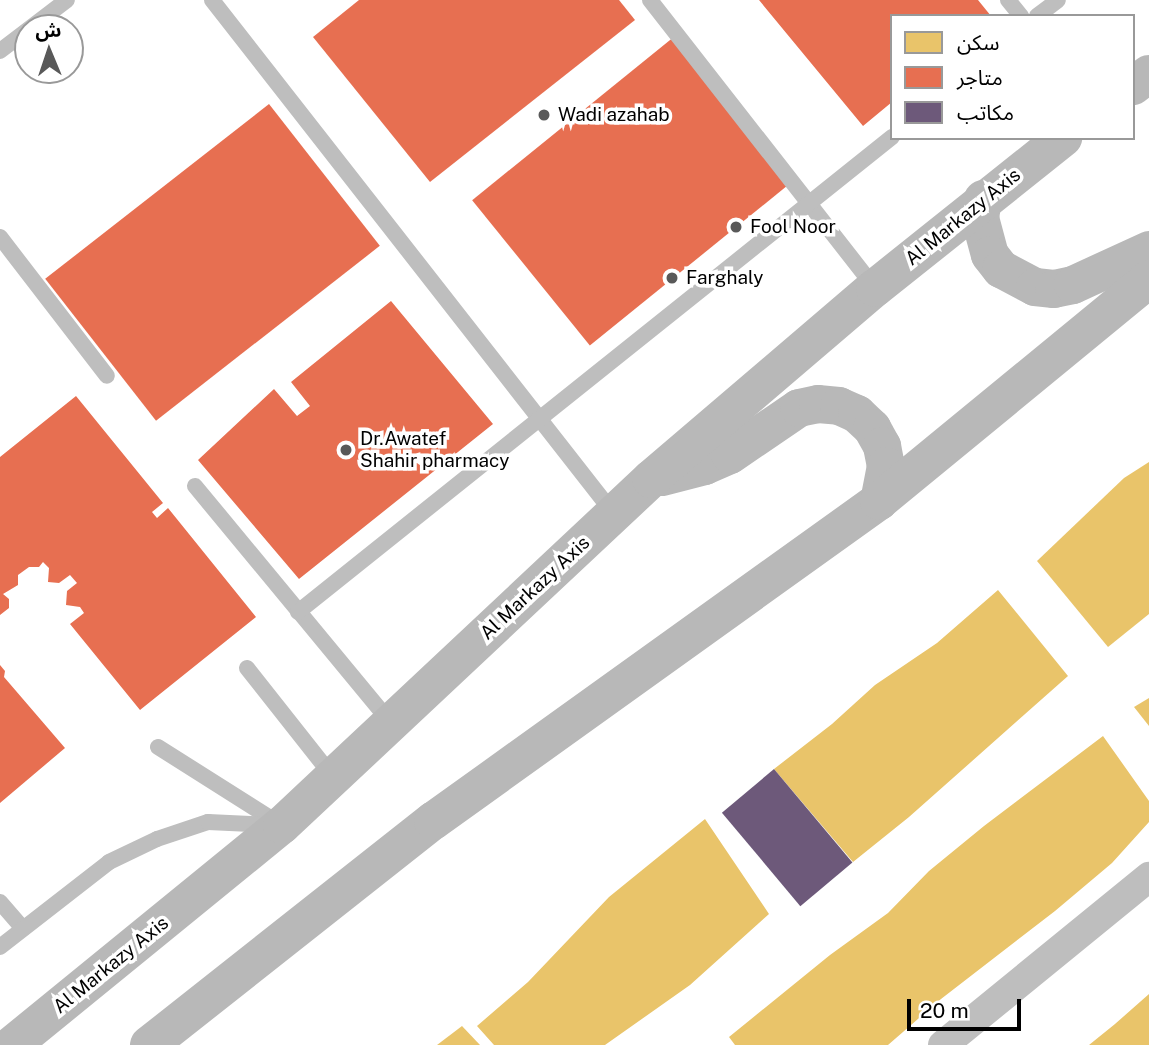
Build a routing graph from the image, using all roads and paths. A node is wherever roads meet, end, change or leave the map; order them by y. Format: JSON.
{"nodes":[{"id":1,"x":67,"y":0,"type":"edge"},
{"id":2,"x":212,"y":0,"type":"edge"},
{"id":3,"x":650,"y":0,"type":"edge"},
{"id":4,"x":1008,"y":0,"type":"edge"},
{"id":5,"x":1058,"y":0,"type":"edge"},
{"id":6,"x":1019,"y":14,"type":"edge"},
{"id":7,"x":1040,"y":14,"type":"edge"},
{"id":8,"x":0,"y":51,"type":"edge"},
{"id":9,"x":890,"y":139,"type":"edge"},
{"id":10,"x":1060,"y":140,"type":"edge"},
{"id":11,"x":983,"y":199,"type":"junction"},
{"id":12,"x":811,"y":204,"type":"junction"},
{"id":13,"x":0,"y":237,"type":"edge"},
{"id":14,"x":1149,"y":250,"type":"edge"},
{"id":15,"x":1149,"y":279,"type":"edge"},
{"id":16,"x":874,"y":288,"type":"junction"},
{"id":17,"x":107,"y":376,"type":"dead end"},
{"id":18,"x":538,"y":421,"type":"junction"},
{"id":19,"x":651,"y":479,"type":"junction"},
{"id":20,"x":195,"y":486,"type":"dead end"},
{"id":21,"x":879,"y":501,"type":"junction"},
{"id":22,"x":614,"y":514,"type":"junction"},
{"id":23,"x":298,"y":612,"type":"junction"},
{"id":24,"x":247,"y":668,"type":"dead end"},
{"id":25,"x":391,"y":723,"type":"junction"},
{"id":26,"x":158,"y":747,"type":"dead end"},
{"id":27,"x":333,"y":777,"type":"junction"},
{"id":28,"x":282,"y":825,"type":"junction"},
{"id":29,"x":1149,"y":877,"type":"edge"},
{"id":30,"x":0,"y":902,"type":"edge"},
{"id":31,"x":23,"y":928,"type":"junction"},
{"id":32,"x":0,"y":947,"type":"edge"},
{"id":33,"x":12,"y":1045,"type":"edge"},
{"id":34,"x":149,"y":1045,"type":"edge"},
{"id":35,"x":943,"y":1045,"type":"edge"}],
"edges":[{"from":1,"to":8,"type":"lane"},
{"from":2,"to":18,"type":"lane"},
{"from":3,"to":12,"type":"lane"},
{"from":4,"to":6,"type":"lane"},
{"from":5,"to":7,"type":"lane"},
{"from":9,"to":12,"type":"lane"},
{"from":10,"to":11,"type":"main road","name":"Al Markazy Axis"},
{"from":11,"to":14,"type":"main road"},
{"from":11,"to":16,"type":"main road","name":"Al Markazy Axis"},
{"from":12,"to":16,"type":"lane"},
{"from":12,"to":18,"type":"lane"},
{"from":13,"to":17,"type":"lane"},
{"from":15,"to":21,"type":"main road"},
{"from":16,"to":19,"type":"main road","name":"Al Markazy Axis"},
{"from":18,"to":22,"type":"lane"},
{"from":18,"to":23,"type":"lane"},
{"from":19,"to":21,"type":"main road"},
{"from":19,"to":22,"type":"main road","name":"Al Markazy Axis"},
{"from":20,"to":23,"type":"lane"},
{"from":21,"to":34,"type":"main road"},
{"from":22,"to":25,"type":"main road","name":"Al Markazy Axis"},
{"from":23,"to":25,"type":"lane"},
{"from":24,"to":27,"type":"lane"},
{"from":25,"to":27,"type":"main road","name":"Al Markazy Axis"},
{"from":26,"to":28,"type":"lane"},
{"from":27,"to":28,"type":"main road","name":"Al Markazy Axis"},
{"from":28,"to":31,"type":"lane"},
{"from":28,"to":33,"type":"main road","name":"Al Markazy Axis"},
{"from":29,"to":35,"type":"street"},
{"from":30,"to":31,"type":"lane"},
{"from":31,"to":32,"type":"lane"}]}
